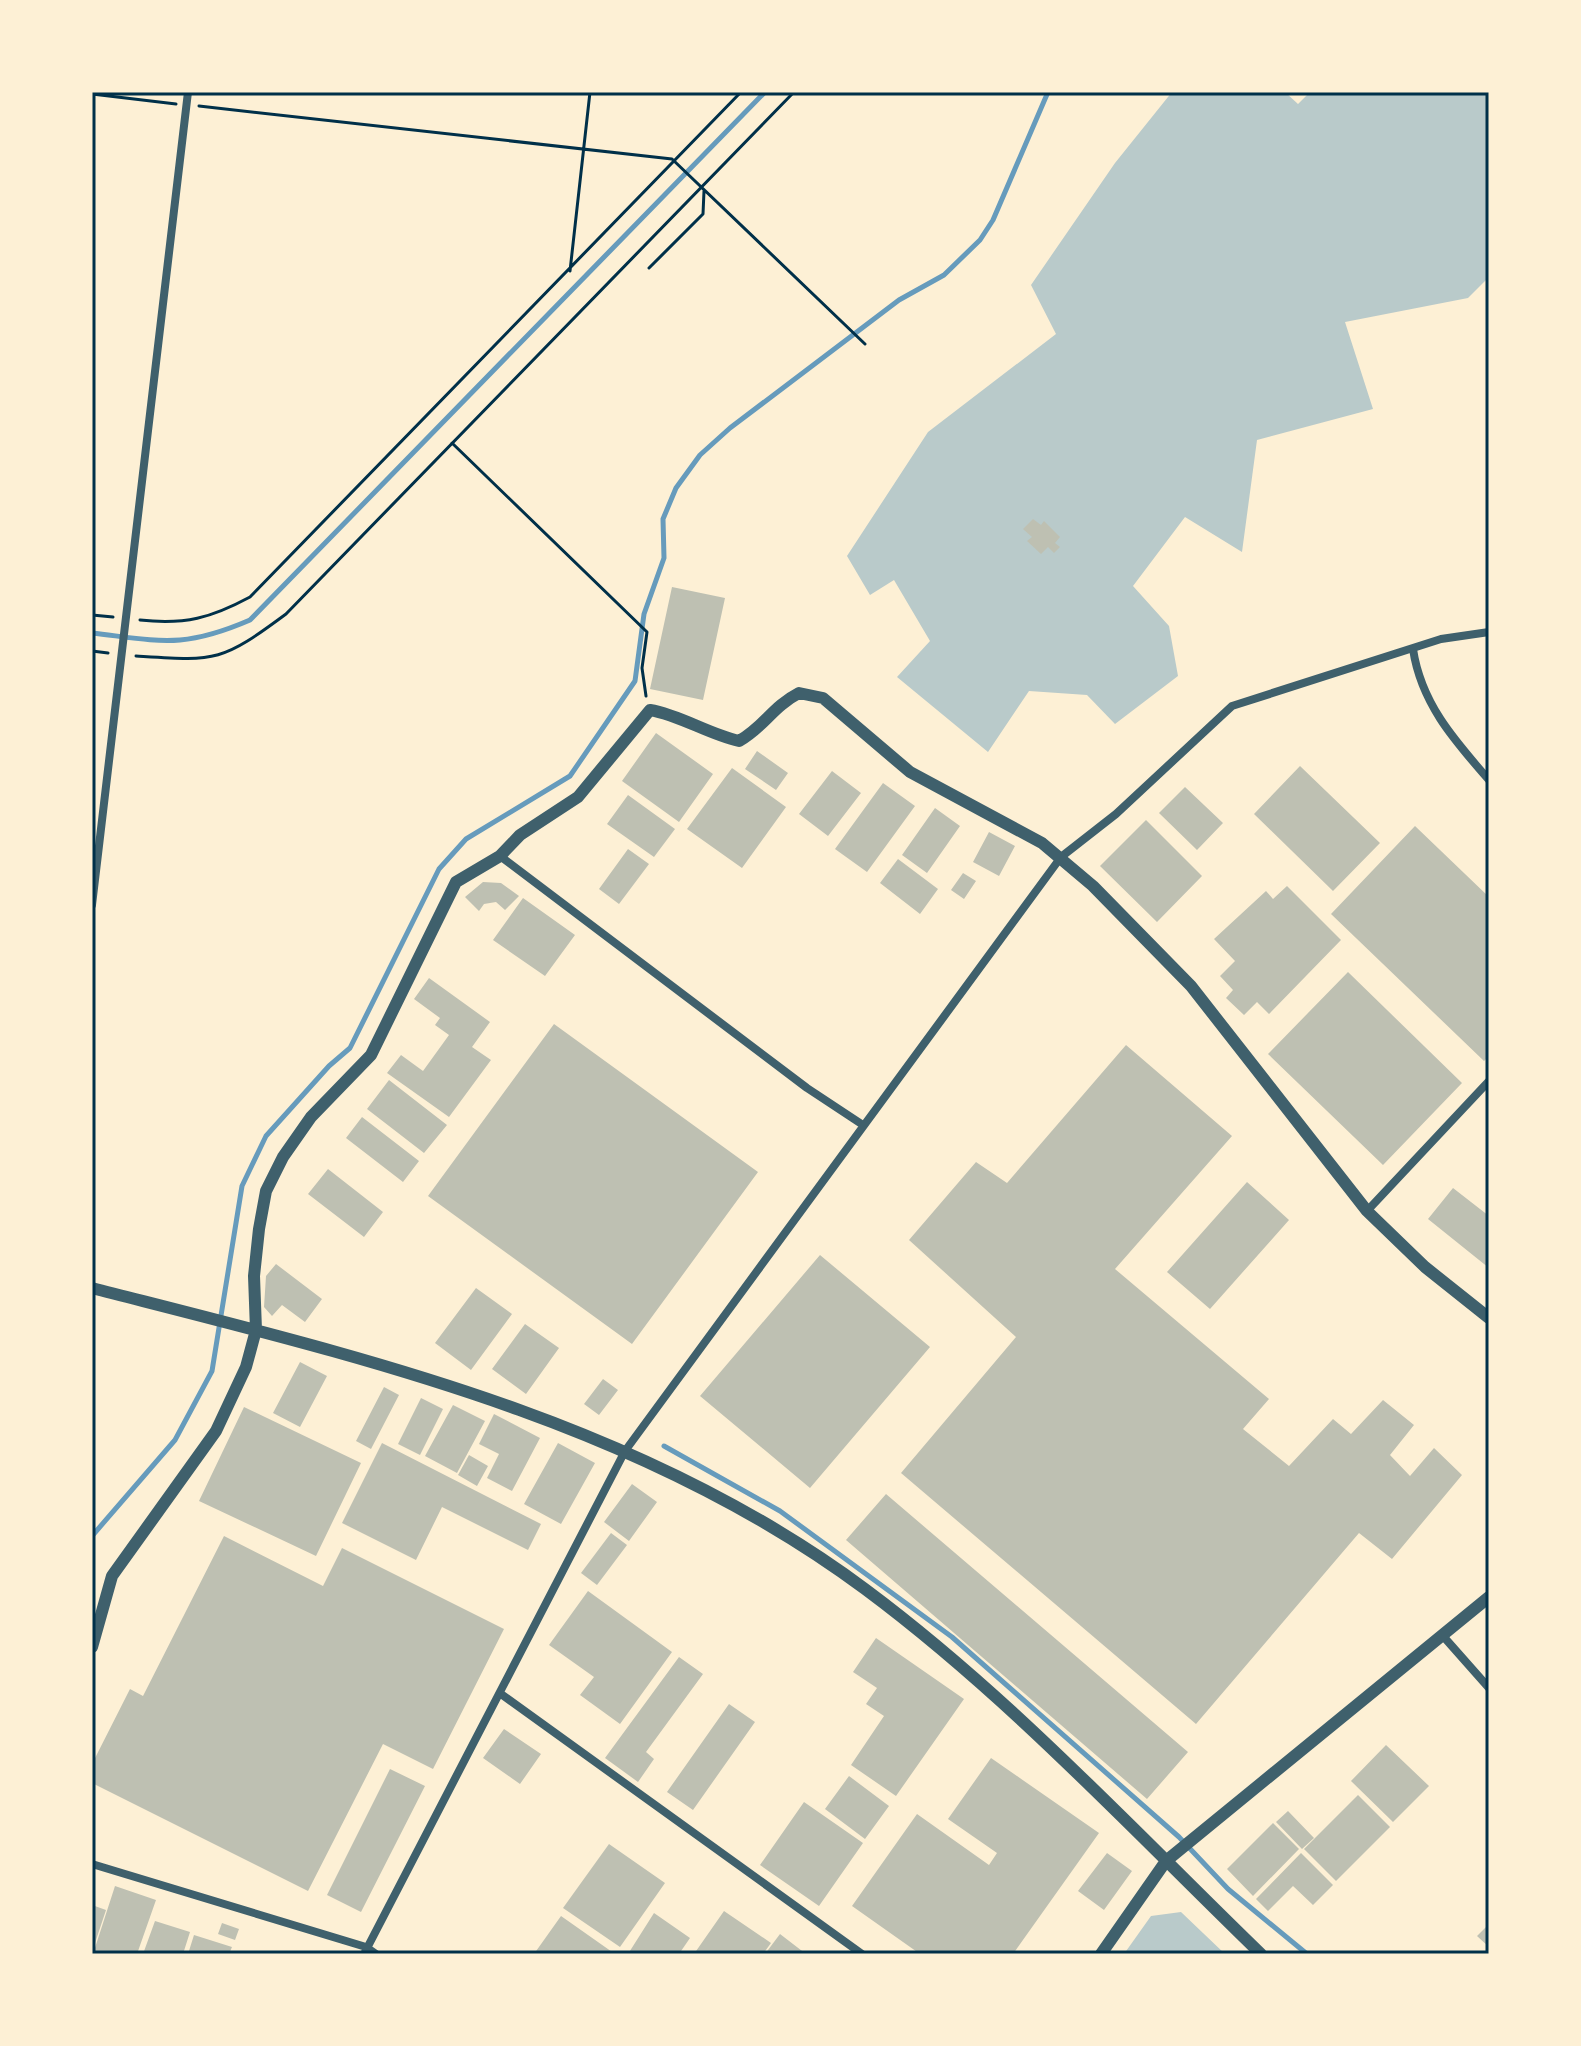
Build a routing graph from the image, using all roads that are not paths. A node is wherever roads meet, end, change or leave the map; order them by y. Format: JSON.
{"nodes":[{"id":1,"x":188,"y":92,"type":"edge"},
{"id":2,"x":1489,"y":632,"type":"edge"},
{"id":3,"x":1413,"y":649,"type":"junction"},
{"id":4,"x":1489,"y":780,"type":"edge"},
{"id":5,"x":500,"y":856,"type":"junction"},
{"id":6,"x":1061,"y":857,"type":"junction"},
{"id":7,"x":92,"y":905,"type":"edge"},
{"id":8,"x":1489,"y":1081,"type":"edge"},
{"id":9,"x":863,"y":1125,"type":"junction"},
{"id":10,"x":1367,"y":1211,"type":"junction"},
{"id":11,"x":92,"y":1288,"type":"edge"},
{"id":12,"x":1489,"y":1318,"type":"edge"},
{"id":13,"x":256,"y":1330,"type":"junction"},
{"id":14,"x":625,"y":1451,"type":"junction"},
{"id":15,"x":1489,"y":1597,"type":"edge"},
{"id":16,"x":1443,"y":1636,"type":"junction"},
{"id":17,"x":92,"y":1647,"type":"edge"},
{"id":18,"x":1489,"y":1688,"type":"edge"},
{"id":19,"x":501,"y":1694,"type":"junction"},
{"id":20,"x":1166,"y":1861,"type":"junction"},
{"id":21,"x":92,"y":1864,"type":"edge"},
{"id":22,"x":365,"y":1951,"type":"edge"},
{"id":23,"x":376,"y":1954,"type":"edge"},
{"id":24,"x":862,"y":1954,"type":"edge"},
{"id":25,"x":1101,"y":1954,"type":"edge"},
{"id":26,"x":1261,"y":1954,"type":"edge"}],
"edges":[{"from":1,"to":7,"type":"street"},
{"from":2,"to":3,"type":"street"},
{"from":3,"to":4,"type":"street"},
{"from":3,"to":6,"type":"street"},
{"from":5,"to":6,"type":"street"},
{"from":5,"to":9,"type":"street"},
{"from":5,"to":13,"type":"street"},
{"from":6,"to":9,"type":"street"},
{"from":6,"to":10,"type":"street"},
{"from":8,"to":10,"type":"street"},
{"from":9,"to":14,"type":"street"},
{"from":10,"to":12,"type":"street"},
{"from":11,"to":13,"type":"street"},
{"from":13,"to":14,"type":"street"},
{"from":13,"to":17,"type":"street"},
{"from":14,"to":19,"type":"street"},
{"from":14,"to":20,"type":"street"},
{"from":15,"to":16,"type":"street"},
{"from":16,"to":18,"type":"street"},
{"from":16,"to":20,"type":"street"},
{"from":19,"to":22,"type":"street"},
{"from":19,"to":24,"type":"street"},
{"from":20,"to":25,"type":"street"},
{"from":20,"to":26,"type":"street"},
{"from":21,"to":22,"type":"street"},
{"from":22,"to":23,"type":"street"}]}
